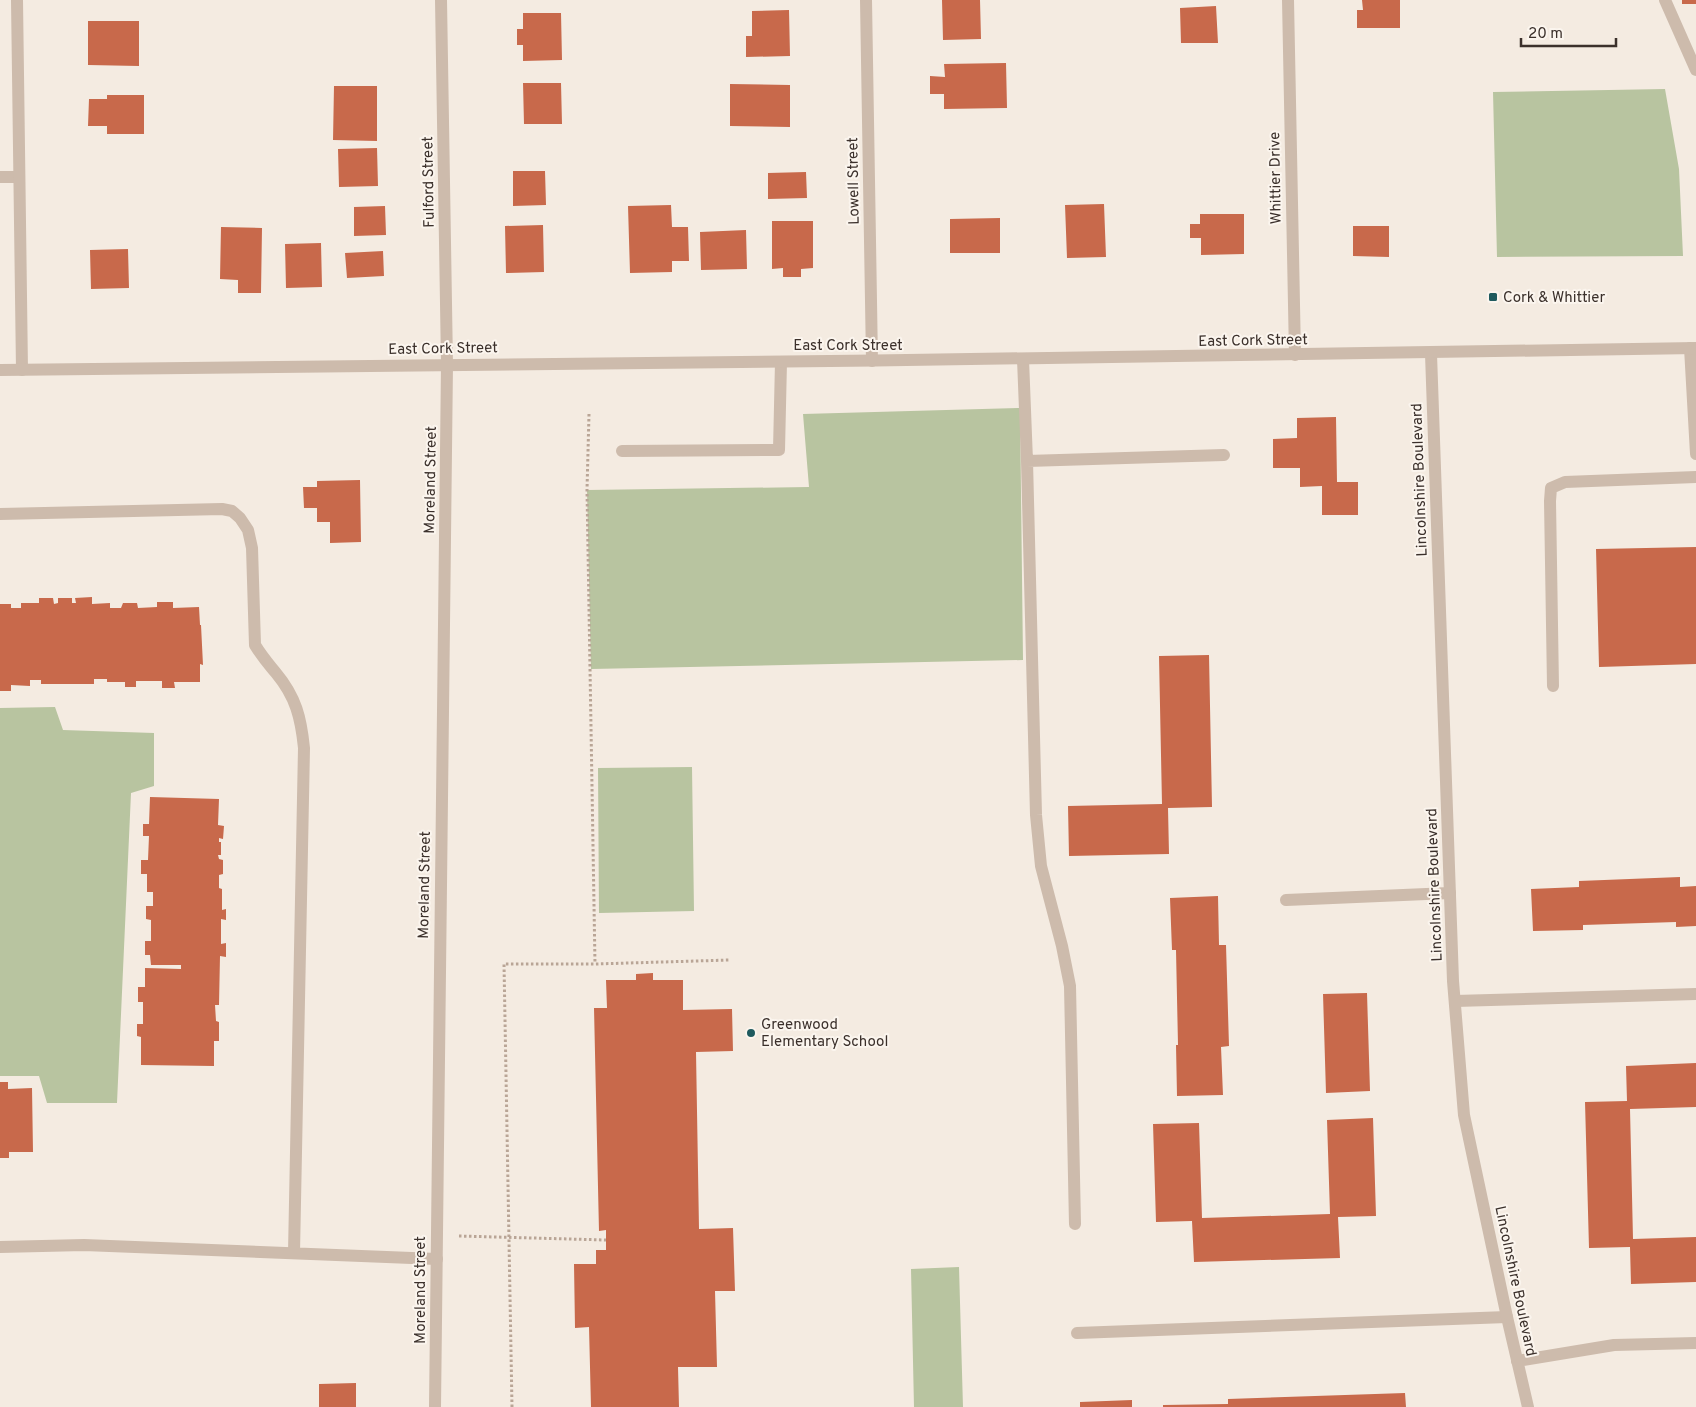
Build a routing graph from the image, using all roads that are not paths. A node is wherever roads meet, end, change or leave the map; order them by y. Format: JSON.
{"nodes":[{"id":1,"x":16,"y":0,"type":"edge"},
{"id":2,"x":441,"y":0,"type":"edge"},
{"id":3,"x":866,"y":0,"type":"edge"},
{"id":4,"x":1288,"y":0,"type":"edge"},
{"id":5,"x":1665,"y":0,"type":"edge"},
{"id":6,"x":1696,"y":70,"type":"edge"},
{"id":7,"x":0,"y":177,"type":"edge"},
{"id":8,"x":18,"y":177,"type":"junction"},
{"id":9,"x":1693,"y":348,"type":"edge"},
{"id":10,"x":1431,"y":354,"type":"junction"},
{"id":11,"x":1295,"y":355,"type":"junction"},
{"id":12,"x":1023,"y":359,"type":"junction"},
{"id":13,"x":872,"y":361,"type":"junction"},
{"id":14,"x":782,"y":362,"type":"junction"},
{"id":15,"x":447,"y":364,"type":"junction"},
{"id":16,"x":0,"y":370,"type":"edge"},
{"id":17,"x":22,"y":370,"type":"junction"},
{"id":18,"x":622,"y":451,"type":"dead end"},
{"id":19,"x":1224,"y":454,"type":"dead end"},
{"id":20,"x":1696,"y":454,"type":"edge"},
{"id":21,"x":1027,"y":461,"type":"junction"},
{"id":22,"x":1696,"y":477,"type":"edge"},
{"id":23,"x":0,"y":514,"type":"edge"},
{"id":24,"x":1553,"y":686,"type":"dead end"},
{"id":25,"x":1450,"y":893,"type":"junction"},
{"id":26,"x":1286,"y":900,"type":"dead end"},
{"id":27,"x":1696,"y":994,"type":"edge"},
{"id":28,"x":1455,"y":1001,"type":"junction"},
{"id":29,"x":1075,"y":1224,"type":"dead end"},
{"id":30,"x":0,"y":1247,"type":"edge"},
{"id":31,"x":294,"y":1253,"type":"junction"},
{"id":32,"x":437,"y":1259,"type":"junction"},
{"id":33,"x":1507,"y":1317,"type":"junction"},
{"id":34,"x":1077,"y":1333,"type":"dead end"},
{"id":35,"x":1696,"y":1343,"type":"edge"},
{"id":36,"x":1517,"y":1361,"type":"junction"},
{"id":37,"x":435,"y":1407,"type":"edge"},
{"id":38,"x":1528,"y":1407,"type":"edge"}],
"edges":[{"from":1,"to":8,"type":"street"},
{"from":2,"to":15,"type":"street","name":"Fulford Street"},
{"from":3,"to":13,"type":"street","name":"Lowell Street"},
{"from":4,"to":11,"type":"street","name":"Whittier Drive"},
{"from":5,"to":6,"type":"street"},
{"from":7,"to":8,"type":"street"},
{"from":8,"to":17,"type":"street"},
{"from":9,"to":10,"type":"street","name":"East Cork Street"},
{"from":9,"to":20,"type":"street"},
{"from":10,"to":11,"type":"street","name":"East Cork Street"},
{"from":10,"to":25,"type":"street","name":"Lincolnshire Boulevard"},
{"from":11,"to":12,"type":"street","name":"East Cork Street"},
{"from":12,"to":13,"type":"street","name":"East Cork Street"},
{"from":12,"to":21,"type":"street"},
{"from":13,"to":14,"type":"street","name":"East Cork Street"},
{"from":14,"to":15,"type":"street","name":"East Cork Street"},
{"from":14,"to":18,"type":"street"},
{"from":15,"to":17,"type":"street","name":"East Cork Street"},
{"from":15,"to":32,"type":"street","name":"Moreland Street"},
{"from":16,"to":17,"type":"street","name":"East Cork Street"},
{"from":19,"to":21,"type":"street"},
{"from":21,"to":29,"type":"street"},
{"from":22,"to":24,"type":"street"},
{"from":23,"to":31,"type":"street"},
{"from":25,"to":26,"type":"street"},
{"from":25,"to":28,"type":"street","name":"Lincolnshire Boulevard"},
{"from":27,"to":28,"type":"street"},
{"from":28,"to":33,"type":"street","name":"Lincolnshire Boulevard"},
{"from":30,"to":31,"type":"street"},
{"from":31,"to":32,"type":"street"},
{"from":32,"to":37,"type":"street","name":"Moreland Street"},
{"from":33,"to":34,"type":"street"},
{"from":33,"to":36,"type":"street","name":"Lincolnshire Boulevard"},
{"from":35,"to":36,"type":"street"},
{"from":36,"to":38,"type":"street","name":"Lincolnshire Boulevard"}]}
